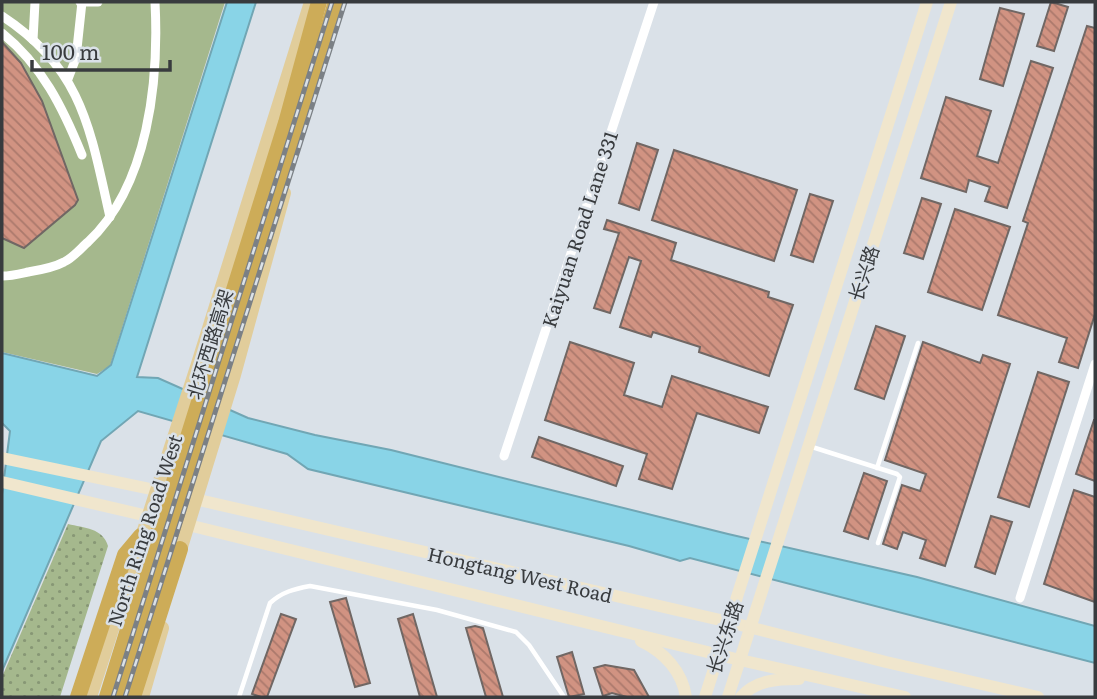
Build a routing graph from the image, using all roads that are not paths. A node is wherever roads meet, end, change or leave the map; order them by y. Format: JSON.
{"nodes":[{"id":1,"x":35,"y":2,"type":"edge"},
{"id":2,"x":81,"y":2,"type":"edge"},
{"id":3,"x":98,"y":2,"type":"edge"},
{"id":4,"x":155,"y":2,"type":"edge"},
{"id":5,"x":312,"y":2,"type":"edge"},
{"id":6,"x":319,"y":2,"type":"edge"},
{"id":7,"x":336,"y":2,"type":"edge"},
{"id":8,"x":343,"y":2,"type":"edge"},
{"id":9,"x":654,"y":2,"type":"edge"},
{"id":10,"x":927,"y":2,"type":"edge"},
{"id":11,"x":951,"y":2,"type":"edge"},
{"id":12,"x":2,"y":16,"type":"edge"},
{"id":13,"x":2,"y":33,"type":"edge"},
{"id":14,"x":33,"y":40,"type":"junction"},
{"id":15,"x":68,"y":79,"type":"junction"},
{"id":16,"x":82,"y":155,"type":"dead end"},
{"id":17,"x":110,"y":216,"type":"junction"},
{"id":18,"x":2,"y":276,"type":"edge"},
{"id":19,"x":918,"y":342,"type":"dead end"},
{"id":20,"x":1095,"y":364,"type":"edge"},
{"id":21,"x":808,"y":446,"type":"junction"},
{"id":22,"x":504,"y":456,"type":"dead end"},
{"id":23,"x":2,"y":458,"type":"edge"},
{"id":24,"x":877,"y":468,"type":"junction"},
{"id":25,"x":2,"y":482,"type":"edge"},
{"id":26,"x":157,"y":489,"type":"junction"},
{"id":27,"x":195,"y":499,"type":"junction"},
{"id":28,"x":147,"y":516,"type":"junction"},
{"id":29,"x":187,"y":525,"type":"junction"},
{"id":30,"x":141,"y":536,"type":"junction"},
{"id":31,"x":878,"y":543,"type":"dead end"},
{"id":32,"x":776,"y":545,"type":"joint"},
{"id":33,"x":180,"y":549,"type":"joint"},
{"id":34,"x":744,"y":577,"type":"joint"},
{"id":35,"x":1020,"y":598,"type":"dead end"},
{"id":36,"x":729,"y":622,"type":"junction"},
{"id":37,"x":612,"y":628,"type":"junction"},
{"id":38,"x":750,"y":628,"type":"junction"},
{"id":39,"x":719,"y":654,"type":"junction"},
{"id":40,"x":740,"y":660,"type":"junction"},
{"id":41,"x":827,"y":680,"type":"junction"},
{"id":42,"x":132,"y":696,"type":"edge"},
{"id":43,"x":78,"y":697,"type":"edge"},
{"id":44,"x":90,"y":697,"type":"edge"},
{"id":45,"x":107,"y":697,"type":"edge"},
{"id":46,"x":239,"y":697,"type":"edge"},
{"id":47,"x":564,"y":697,"type":"edge"},
{"id":48,"x":686,"y":697,"type":"edge"},
{"id":49,"x":705,"y":697,"type":"edge"},
{"id":50,"x":728,"y":697,"type":"edge"},
{"id":51,"x":741,"y":697,"type":"edge"},
{"id":52,"x":905,"y":697,"type":"edge"},
{"id":53,"x":1038,"y":697,"type":"edge"}],
"edges":[{"from":1,"to":14,"type":"street"},
{"from":2,"to":3,"type":"street"},
{"from":2,"to":15,"type":"street"},
{"from":4,"to":17,"type":"street"},
{"from":5,"to":26,"type":"main road","name":"North Ring Road West"},
{"from":6,"to":45,"type":"highway","name":"北环西路高架"},
{"from":7,"to":42,"type":"highway","name":"北环西路高架"},
{"from":8,"to":27,"type":"main road","name":"North Ring Road West"},
{"from":9,"to":22,"type":"street","name":"Kaiyuan Road Lane 331"},
{"from":10,"to":34,"type":"main road","name":"长兴路"},
{"from":11,"to":21,"type":"main road","name":"长兴路"},
{"from":12,"to":14,"type":"street"},
{"from":13,"to":16,"type":"street"},
{"from":14,"to":15,"type":"street"},
{"from":15,"to":17,"type":"street"},
{"from":17,"to":18,"type":"street"},
{"from":19,"to":24,"type":"lane"},
{"from":20,"to":35,"type":"street"},
{"from":21,"to":24,"type":"lane"},
{"from":21,"to":32,"type":"main road","name":"长兴路"},
{"from":23,"to":26,"type":"main road","name":"Hongtang West Road"},
{"from":24,"to":31,"type":"lane"},
{"from":25,"to":28,"type":"main road","name":"Hongtang West Road"},
{"from":26,"to":27,"type":"main road","name":"Hongtang West Road"},
{"from":26,"to":28,"type":"main road","name":"North Ring Road West"},
{"from":27,"to":29,"type":"main road","name":"North Ring Road West"},
{"from":27,"to":36,"type":"main road","name":"Hongtang West Road"},
{"from":28,"to":29,"type":"main road","name":"Hongtang West Road"},
{"from":28,"to":30,"type":"main road","name":"North Ring Road West"},
{"from":29,"to":33,"type":"main road","name":"North Ring Road West"},
{"from":29,"to":37,"type":"main road","name":"Hongtang West Road"},
{"from":30,"to":43,"type":"highway"},
{"from":30,"to":44,"type":"main road","name":"North Ring Road West"},
{"from":32,"to":38,"type":"main road","name":"长兴东路"},
{"from":33,"to":42,"type":"highway"},
{"from":34,"to":36,"type":"main road","name":"长兴东路"},
{"from":36,"to":38,"type":"main road","name":"Hongtang West Road"},
{"from":36,"to":39,"type":"main road","name":"长兴东路"},
{"from":37,"to":39,"type":"main road","name":"Hongtang West Road"},
{"from":37,"to":48,"type":"main road"},
{"from":38,"to":40,"type":"main road","name":"长兴东路"},
{"from":38,"to":53,"type":"main road","name":"Hongtang West Road"},
{"from":39,"to":40,"type":"main road","name":"Hongtang West Road"},
{"from":39,"to":49,"type":"main road","name":"长兴东路"},
{"from":40,"to":41,"type":"main road","name":"Hongtang West Road"},
{"from":40,"to":50,"type":"main road","name":"长兴东路"},
{"from":41,"to":51,"type":"main road"},
{"from":41,"to":52,"type":"main road","name":"Hongtang West Road"},
{"from":46,"to":47,"type":"lane"}]}
